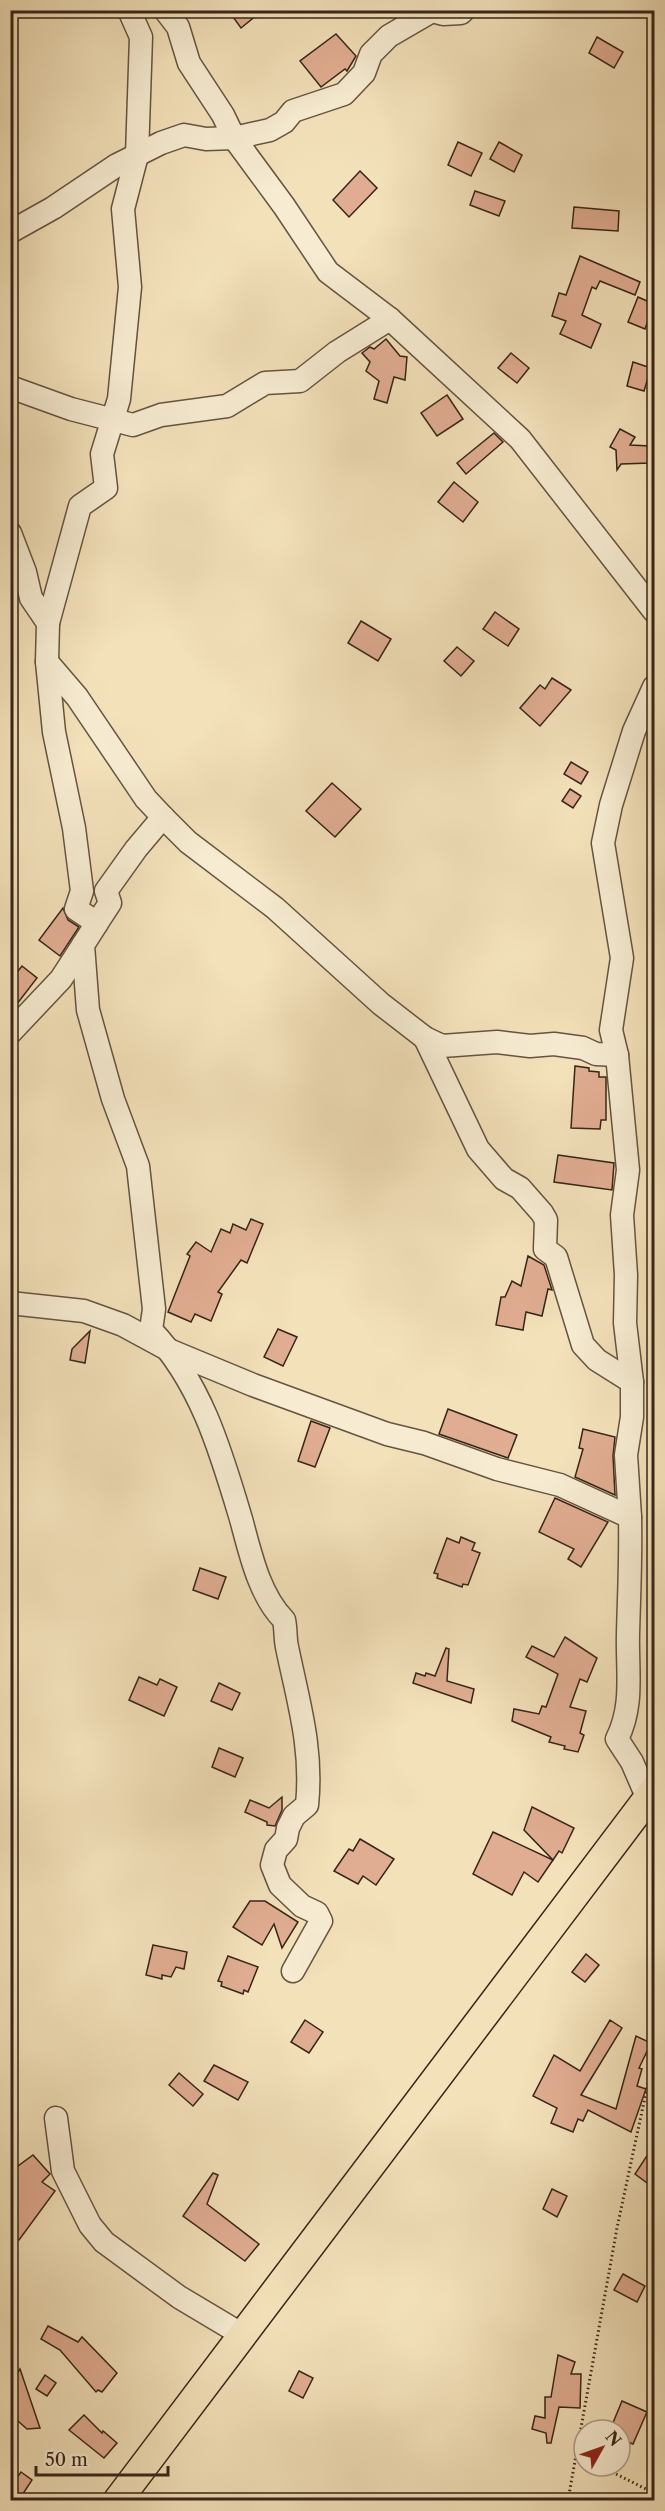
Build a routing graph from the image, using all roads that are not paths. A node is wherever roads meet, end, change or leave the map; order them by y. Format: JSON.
{"nodes":[{"id":1,"x":129,"y":10,"type":"edge"},
{"id":2,"x":165,"y":10,"type":"edge"},
{"id":3,"x":464,"y":10,"type":"edge"},
{"id":4,"x":234,"y":138,"type":"junction"},
{"id":5,"x":137,"y":155,"type":"junction"},
{"id":6,"x":10,"y":232,"type":"edge"},
{"id":7,"x":390,"y":319,"type":"junction"},
{"id":8,"x":10,"y":387,"type":"edge"},
{"id":9,"x":112,"y":421,"type":"junction"},
{"id":10,"x":10,"y":533,"type":"edge"},
{"id":11,"x":654,"y":611,"type":"edge"},
{"id":12,"x":48,"y":623,"type":"junction"},
{"id":13,"x":47,"y":662,"type":"junction"},
{"id":14,"x":654,"y":687,"type":"edge"},
{"id":15,"x":163,"y":818,"type":"junction"},
{"id":16,"x":97,"y":924,"type":"junction"},
{"id":17,"x":83,"y":945,"type":"junction"},
{"id":18,"x":10,"y":1033,"type":"edge"},
{"id":19,"x":425,"y":1038,"type":"junction"},
{"id":20,"x":617,"y":1055,"type":"junction"},
{"id":21,"x":10,"y":1304,"type":"edge"},
{"id":22,"x":171,"y":1351,"type":"junction"},
{"id":23,"x":632,"y":1382,"type":"junction"},
{"id":24,"x":630,"y":1517,"type":"junction"},
{"id":25,"x":651,"y":1795,"type":"edge"},
{"id":26,"x":293,"y":1971,"type":"dead end"},
{"id":27,"x":56,"y":2118,"type":"dead end"},
{"id":28,"x":241,"y":2334,"type":"junction"},
{"id":29,"x":118,"y":2500,"type":"edge"}],
"edges":[{"from":1,"to":5,"type":"street"},
{"from":2,"to":4,"type":"street"},
{"from":3,"to":4,"type":"street"},
{"from":4,"to":5,"type":"street"},
{"from":4,"to":7,"type":"street"},
{"from":5,"to":6,"type":"street"},
{"from":5,"to":9,"type":"street"},
{"from":7,"to":9,"type":"street"},
{"from":7,"to":11,"type":"street"},
{"from":8,"to":9,"type":"street"},
{"from":9,"to":12,"type":"street"},
{"from":10,"to":12,"type":"street"},
{"from":12,"to":13,"type":"street"},
{"from":13,"to":15,"type":"street"},
{"from":13,"to":16,"type":"street"},
{"from":14,"to":20,"type":"street"},
{"from":15,"to":16,"type":"street"},
{"from":15,"to":19,"type":"street"},
{"from":16,"to":17,"type":"street"},
{"from":17,"to":18,"type":"street"},
{"from":17,"to":22,"type":"street"},
{"from":19,"to":20,"type":"street"},
{"from":19,"to":23,"type":"street"},
{"from":20,"to":23,"type":"street"},
{"from":21,"to":22,"type":"street"},
{"from":22,"to":24,"type":"street"},
{"from":22,"to":26,"type":"street"},
{"from":23,"to":24,"type":"street"},
{"from":24,"to":25,"type":"street"},
{"from":25,"to":28,"type":"main road"},
{"from":27,"to":28,"type":"street"},
{"from":28,"to":29,"type":"main road"}]}
